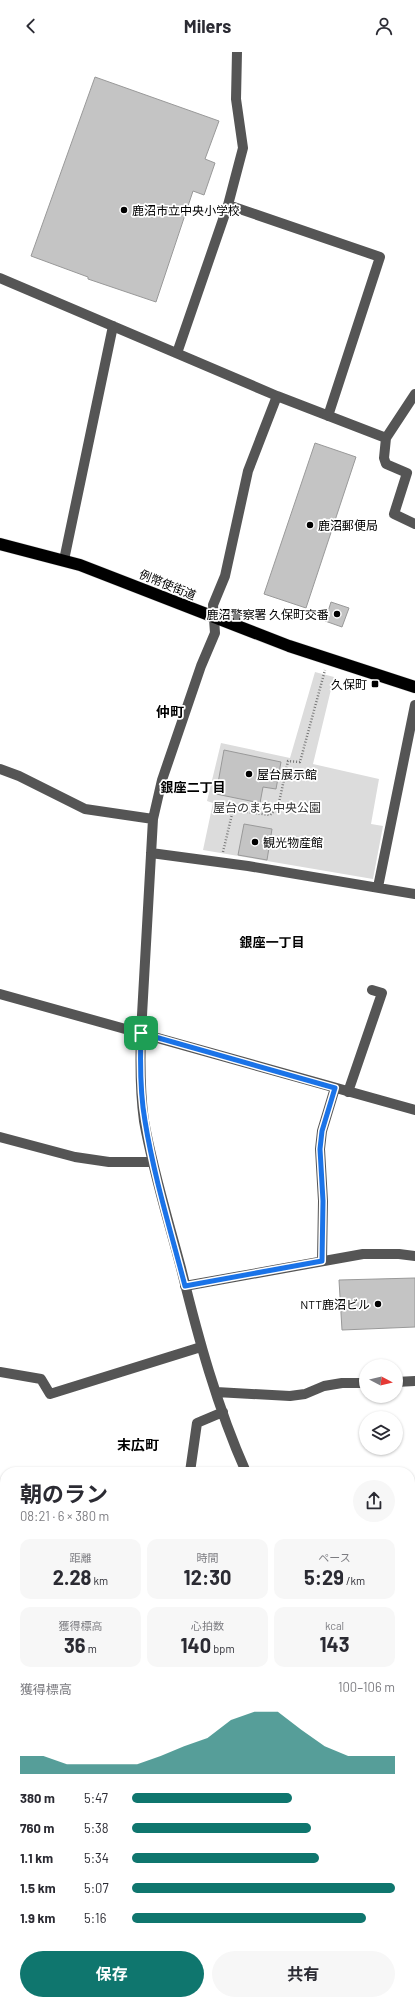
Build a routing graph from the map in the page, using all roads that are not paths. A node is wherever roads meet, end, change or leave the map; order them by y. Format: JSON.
{"nodes":[{"id":1,"x":237,"y":52,"type":"edge"},
{"id":2,"x":228,"y":204,"type":"junction"},
{"id":3,"x":0,"y":278,"type":"edge"},
{"id":4,"x":113,"y":326,"type":"junction"},
{"id":5,"x":177,"y":353,"type":"junction"},
{"id":6,"x":415,"y":394,"type":"edge"},
{"id":7,"x":277,"y":396,"type":"junction"},
{"id":8,"x":328,"y":416,"type":"junction"},
{"id":9,"x":386,"y":438,"type":"junction"},
{"id":10,"x":415,"y":524,"type":"edge"},
{"id":11,"x":0,"y":545,"type":"edge"},
{"id":12,"x":64,"y":560,"type":"junction"},
{"id":13,"x":214,"y":618,"type":"junction"},
{"id":14,"x":415,"y":687,"type":"edge"},
{"id":15,"x":415,"y":705,"type":"edge"},
{"id":16,"x":0,"y":769,"type":"edge"},
{"id":17,"x":153,"y":819,"type":"junction"},
{"id":18,"x":151,"y":853,"type":"junction"},
{"id":19,"x":378,"y":887,"type":"junction"},
{"id":20,"x":415,"y":894,"type":"edge"},
{"id":21,"x":372,"y":990,"type":"dead end"},
{"id":22,"x":0,"y":994,"type":"edge"},
{"id":23,"x":141,"y":1033,"type":"junction"},
{"id":24,"x":335,"y":1088,"type":"junction"},
{"id":25,"x":348,"y":1092,"type":"junction"},
{"id":26,"x":415,"y":1110,"type":"edge"},
{"id":27,"x":0,"y":1137,"type":"edge"},
{"id":28,"x":153,"y":1162,"type":"junction"},
{"id":29,"x":415,"y":1256,"type":"edge"},
{"id":30,"x":322,"y":1261,"type":"junction"},
{"id":31,"x":185,"y":1286,"type":"junction"},
{"id":32,"x":201,"y":1347,"type":"junction"},
{"id":33,"x":0,"y":1372,"type":"edge"},
{"id":34,"x":415,"y":1381,"type":"edge"},
{"id":35,"x":403,"y":1382,"type":"edge"},
{"id":36,"x":359,"y":1383,"type":"edge"},
{"id":37,"x":216,"y":1392,"type":"junction"},
{"id":38,"x":223,"y":1412,"type":"junction"},
{"id":39,"x":191,"y":1467,"type":"edge"},
{"id":40,"x":244,"y":1467,"type":"edge"}],
"edges":[{"from":1,"to":2,"type":"street"},
{"from":2,"to":5,"type":"street"},
{"from":2,"to":8,"type":"street"},
{"from":3,"to":4,"type":"street"},
{"from":4,"to":5,"type":"street"},
{"from":4,"to":12,"type":"street"},
{"from":5,"to":7,"type":"street"},
{"from":6,"to":9,"type":"street"},
{"from":7,"to":8,"type":"street"},
{"from":7,"to":13,"type":"street"},
{"from":8,"to":9,"type":"street"},
{"from":9,"to":10,"type":"street"},
{"from":11,"to":12,"type":"highway","name":"例幣使街道"},
{"from":12,"to":13,"type":"highway","name":"例幣使街道"},
{"from":13,"to":14,"type":"highway","name":"例幣使街道"},
{"from":13,"to":17,"type":"street"},
{"from":15,"to":19,"type":"street"},
{"from":16,"to":17,"type":"street"},
{"from":17,"to":18,"type":"street"},
{"from":18,"to":19,"type":"street"},
{"from":18,"to":23,"type":"street"},
{"from":19,"to":20,"type":"street"},
{"from":21,"to":25,"type":"street"},
{"from":22,"to":23,"type":"street"},
{"from":23,"to":24,"type":"street"},
{"from":23,"to":28,"type":"street"},
{"from":24,"to":25,"type":"street"},
{"from":24,"to":30,"type":"street"},
{"from":25,"to":26,"type":"street"},
{"from":27,"to":28,"type":"street"},
{"from":28,"to":31,"type":"street"},
{"from":29,"to":30,"type":"street"},
{"from":30,"to":31,"type":"street"},
{"from":31,"to":32,"type":"street"},
{"from":32,"to":33,"type":"street"},
{"from":32,"to":37,"type":"street"},
{"from":34,"to":35,"type":"street"},
{"from":36,"to":37,"type":"street"},
{"from":37,"to":38,"type":"street"},
{"from":38,"to":39,"type":"street"},
{"from":38,"to":40,"type":"street"}]}
